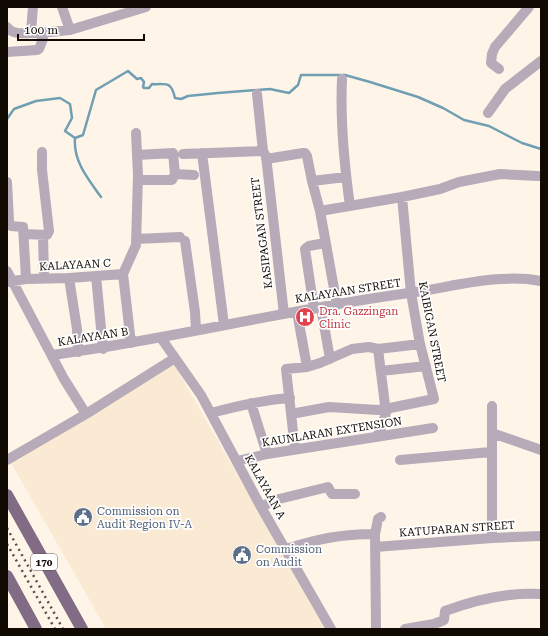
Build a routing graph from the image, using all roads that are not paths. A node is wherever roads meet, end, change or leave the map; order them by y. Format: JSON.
{"nodes":[{"id":1,"x":33,"y":7,"type":"edge"},
{"id":2,"x":62,"y":7,"type":"edge"},
{"id":3,"x":146,"y":7,"type":"edge"},
{"id":4,"x":529,"y":7,"type":"edge"},
{"id":5,"x":116,"y":11,"type":"edge"},
{"id":6,"x":7,"y":27,"type":"edge"},
{"id":7,"x":70,"y":30,"type":"junction"},
{"id":8,"x":35,"y":32,"type":"junction"},
{"id":9,"x":7,"y":52,"type":"edge"},
{"id":10,"x":541,"y":61,"type":"edge"},
{"id":11,"x":499,"y":69,"type":"dead end"},
{"id":12,"x":342,"y":79,"type":"dead end"},
{"id":13,"x":257,"y":94,"type":"dead end"},
{"id":14,"x":488,"y":113,"type":"dead end"},
{"id":15,"x":136,"y":133,"type":"dead end"},
{"id":16,"x":42,"y":152,"type":"dead end"},
{"id":17,"x":202,"y":153,"type":"junction"},
{"id":18,"x":183,"y":154,"type":"dead end"},
{"id":19,"x":137,"y":155,"type":"junction"},
{"id":20,"x":265,"y":155,"type":"junction"},
{"id":21,"x":175,"y":174,"type":"junction"},
{"id":22,"x":194,"y":175,"type":"dead end"},
{"id":23,"x":538,"y":176,"type":"dead end"},
{"id":24,"x":346,"y":177,"type":"junction"},
{"id":25,"x":138,"y":180,"type":"junction"},
{"id":26,"x":312,"y":181,"type":"junction"},
{"id":27,"x":7,"y":182,"type":"edge"},
{"id":28,"x":402,"y":197,"type":"junction"},
{"id":29,"x":350,"y":206,"type":"junction"},
{"id":30,"x":320,"y":211,"type":"junction"},
{"id":31,"x":24,"y":234,"type":"junction"},
{"id":32,"x":43,"y":235,"type":"junction"},
{"id":33,"x":136,"y":239,"type":"junction"},
{"id":34,"x":325,"y":243,"type":"junction"},
{"id":35,"x":7,"y":271,"type":"edge"},
{"id":36,"x":123,"y":274,"type":"junction"},
{"id":37,"x":96,"y":276,"type":"junction"},
{"id":38,"x":44,"y":278,"type":"junction"},
{"id":39,"x":69,"y":278,"type":"junction"},
{"id":40,"x":26,"y":280,"type":"junction"},
{"id":41,"x":541,"y":281,"type":"edge"},
{"id":42,"x":10,"y":282,"type":"edge"},
{"id":43,"x":411,"y":293,"type":"junction"},
{"id":44,"x":337,"y":305,"type":"junction"},
{"id":45,"x":318,"y":308,"type":"junction"},
{"id":46,"x":297,"y":312,"type":"junction"},
{"id":47,"x":284,"y":314,"type":"junction"},
{"id":48,"x":224,"y":325,"type":"junction"},
{"id":49,"x":196,"y":330,"type":"junction"},
{"id":50,"x":161,"y":338,"type":"junction"},
{"id":51,"x":131,"y":343,"type":"junction"},
{"id":52,"x":420,"y":344,"type":"junction"},
{"id":53,"x":103,"y":349,"type":"junction"},
{"id":54,"x":378,"y":349,"type":"junction"},
{"id":55,"x":78,"y":352,"type":"junction"},
{"id":56,"x":52,"y":355,"type":"junction"},
{"id":57,"x":175,"y":358,"type":"junction"},
{"id":58,"x":330,"y":359,"type":"junction"},
{"id":59,"x":426,"y":366,"type":"junction"},
{"id":60,"x":307,"y":367,"type":"junction"},
{"id":61,"x":381,"y":371,"type":"junction"},
{"id":62,"x":290,"y":398,"type":"junction"},
{"id":63,"x":251,"y":403,"type":"junction"},
{"id":64,"x":492,"y":406,"type":"dead end"},
{"id":65,"x":385,"y":409,"type":"junction"},
{"id":66,"x":211,"y":413,"type":"junction"},
{"id":67,"x":86,"y":414,"type":"junction"},
{"id":68,"x":291,"y":414,"type":"junction"},
{"id":69,"x":432,"y":428,"type":"dead end"},
{"id":70,"x":492,"y":433,"type":"junction"},
{"id":71,"x":376,"y":437,"type":"junction"},
{"id":72,"x":295,"y":449,"type":"junction"},
{"id":73,"x":541,"y":450,"type":"edge"},
{"id":74,"x":492,"y":452,"type":"junction"},
{"id":75,"x":267,"y":454,"type":"junction"},
{"id":76,"x":7,"y":460,"type":"edge"},
{"id":77,"x":400,"y":460,"type":"dead end"},
{"id":78,"x":237,"y":461,"type":"junction"},
{"id":79,"x":355,"y":494,"type":"dead end"},
{"id":80,"x":7,"y":495,"type":"edge"},
{"id":81,"x":261,"y":507,"type":"junction"},
{"id":82,"x":381,"y":517,"type":"dead end"},
{"id":83,"x":375,"y":534,"type":"junction"},
{"id":84,"x":541,"y":536,"type":"edge"},
{"id":85,"x":492,"y":538,"type":"junction"},
{"id":86,"x":374,"y":547,"type":"junction"},
{"id":87,"x":286,"y":550,"type":"junction"},
{"id":88,"x":7,"y":576,"type":"edge"},
{"id":89,"x":541,"y":594,"type":"edge"},
{"id":90,"x":36,"y":629,"type":"edge"},
{"id":91,"x":82,"y":629,"type":"edge"},
{"id":92,"x":331,"y":629,"type":"edge"},
{"id":93,"x":376,"y":629,"type":"edge"},
{"id":94,"x":405,"y":629,"type":"edge"}],
"edges":[{"from":1,"to":8,"type":"street"},
{"from":2,"to":7,"type":"street"},
{"from":3,"to":5,"type":"street"},
{"from":4,"to":11,"type":"street"},
{"from":5,"to":7,"type":"street"},
{"from":6,"to":8,"type":"street"},
{"from":7,"to":8,"type":"street"},
{"from":8,"to":9,"type":"street"},
{"from":10,"to":14,"type":"street"},
{"from":12,"to":24,"type":"street"},
{"from":13,"to":20,"type":"street","name":"KASIPAGAN STREET"},
{"from":15,"to":19,"type":"street"},
{"from":16,"to":32,"type":"street"},
{"from":17,"to":18,"type":"street"},
{"from":17,"to":20,"type":"street"},
{"from":17,"to":48,"type":"street"},
{"from":19,"to":21,"type":"street"},
{"from":19,"to":25,"type":"street"},
{"from":20,"to":26,"type":"street"},
{"from":20,"to":47,"type":"street","name":"KASIPAGAN STREET"},
{"from":21,"to":22,"type":"street"},
{"from":21,"to":25,"type":"street"},
{"from":23,"to":28,"type":"street"},
{"from":24,"to":26,"type":"street"},
{"from":24,"to":29,"type":"street"},
{"from":25,"to":33,"type":"street"},
{"from":26,"to":30,"type":"street"},
{"from":27,"to":31,"type":"street"},
{"from":28,"to":29,"type":"street"},
{"from":28,"to":43,"type":"street","name":"KAIBIGAN STREET"},
{"from":29,"to":30,"type":"street"},
{"from":30,"to":34,"type":"street"},
{"from":31,"to":32,"type":"street"},
{"from":31,"to":40,"type":"street"},
{"from":32,"to":38,"type":"street"},
{"from":33,"to":36,"type":"street"},
{"from":33,"to":49,"type":"street"},
{"from":34,"to":44,"type":"street"},
{"from":34,"to":45,"type":"street"},
{"from":35,"to":42,"type":"street","name":"KALAYAAN B"},
{"from":36,"to":37,"type":"street","name":"KALAYAAN C"},
{"from":36,"to":51,"type":"street","name":"KALAYAAN C"},
{"from":37,"to":39,"type":"street","name":"KALAYAAN C"},
{"from":37,"to":53,"type":"street"},
{"from":38,"to":39,"type":"street","name":"KALAYAAN C"},
{"from":38,"to":40,"type":"street","name":"KALAYAAN C"},
{"from":39,"to":55,"type":"street"},
{"from":40,"to":42,"type":"street","name":"KALAYAAN C"},
{"from":41,"to":43,"type":"street","name":"KALAYAAN STREET"},
{"from":42,"to":56,"type":"street","name":"KALAYAAN B"},
{"from":43,"to":44,"type":"street","name":"KALAYAAN STREET"},
{"from":43,"to":52,"type":"street","name":"KAIBIGAN STREET"},
{"from":44,"to":45,"type":"street","name":"KALAYAAN STREET"},
{"from":45,"to":46,"type":"street","name":"KALAYAAN STREET"},
{"from":45,"to":58,"type":"street"},
{"from":46,"to":47,"type":"street","name":"KALAYAAN STREET"},
{"from":46,"to":60,"type":"street"},
{"from":47,"to":48,"type":"street","name":"KALAYAAN STREET"},
{"from":48,"to":49,"type":"street","name":"KALAYAAN STREET"},
{"from":49,"to":50,"type":"street","name":"KALAYAAN STREET"},
{"from":50,"to":51,"type":"street","name":"KALAYAAN B"},
{"from":50,"to":57,"type":"street","name":"KALAYAAN A"},
{"from":51,"to":53,"type":"street","name":"KALAYAAN B"},
{"from":52,"to":54,"type":"street"},
{"from":52,"to":59,"type":"street","name":"KAIBIGAN STREET"},
{"from":53,"to":55,"type":"street","name":"KALAYAAN B"},
{"from":54,"to":58,"type":"street"},
{"from":54,"to":61,"type":"street"},
{"from":55,"to":56,"type":"street","name":"KALAYAAN B"},
{"from":56,"to":67,"type":"street"},
{"from":57,"to":66,"type":"street","name":"KALAYAAN A"},
{"from":57,"to":67,"type":"street"},
{"from":58,"to":60,"type":"street"},
{"from":59,"to":61,"type":"street"},
{"from":59,"to":65,"type":"street","name":"KAIBIGAN STREET"},
{"from":60,"to":62,"type":"street"},
{"from":61,"to":65,"type":"street"},
{"from":62,"to":63,"type":"street"},
{"from":62,"to":68,"type":"street"},
{"from":63,"to":66,"type":"street"},
{"from":63,"to":75,"type":"street"},
{"from":64,"to":70,"type":"street"},
{"from":65,"to":68,"type":"street"},
{"from":65,"to":71,"type":"street"},
{"from":66,"to":78,"type":"street","name":"KALAYAAN A"},
{"from":67,"to":76,"type":"street"},
{"from":68,"to":72,"type":"street"},
{"from":69,"to":71,"type":"street","name":"KAUNLARAN EXTENSION"},
{"from":70,"to":73,"type":"street"},
{"from":70,"to":74,"type":"street"},
{"from":71,"to":72,"type":"street","name":"KAUNLARAN EXTENSION"},
{"from":72,"to":75,"type":"street","name":"KAUNLARAN EXTENSION"},
{"from":74,"to":77,"type":"street"},
{"from":74,"to":85,"type":"street"},
{"from":75,"to":78,"type":"street","name":"KAUNLARAN EXTENSION"},
{"from":78,"to":81,"type":"street","name":"KALAYAAN A"},
{"from":79,"to":81,"type":"street"},
{"from":80,"to":91,"type":"main road","number":"170"},
{"from":81,"to":87,"type":"street","name":"KALAYAAN A"},
{"from":82,"to":83,"type":"street"},
{"from":83,"to":86,"type":"street"},
{"from":83,"to":87,"type":"street"},
{"from":84,"to":85,"type":"street","name":"KATUPARAN STREET"},
{"from":85,"to":86,"type":"street","name":"KATUPARAN STREET"},
{"from":86,"to":93,"type":"street"},
{"from":87,"to":92,"type":"street","name":"KALAYAAN A"},
{"from":88,"to":90,"type":"main road"},
{"from":89,"to":94,"type":"street"}]}
